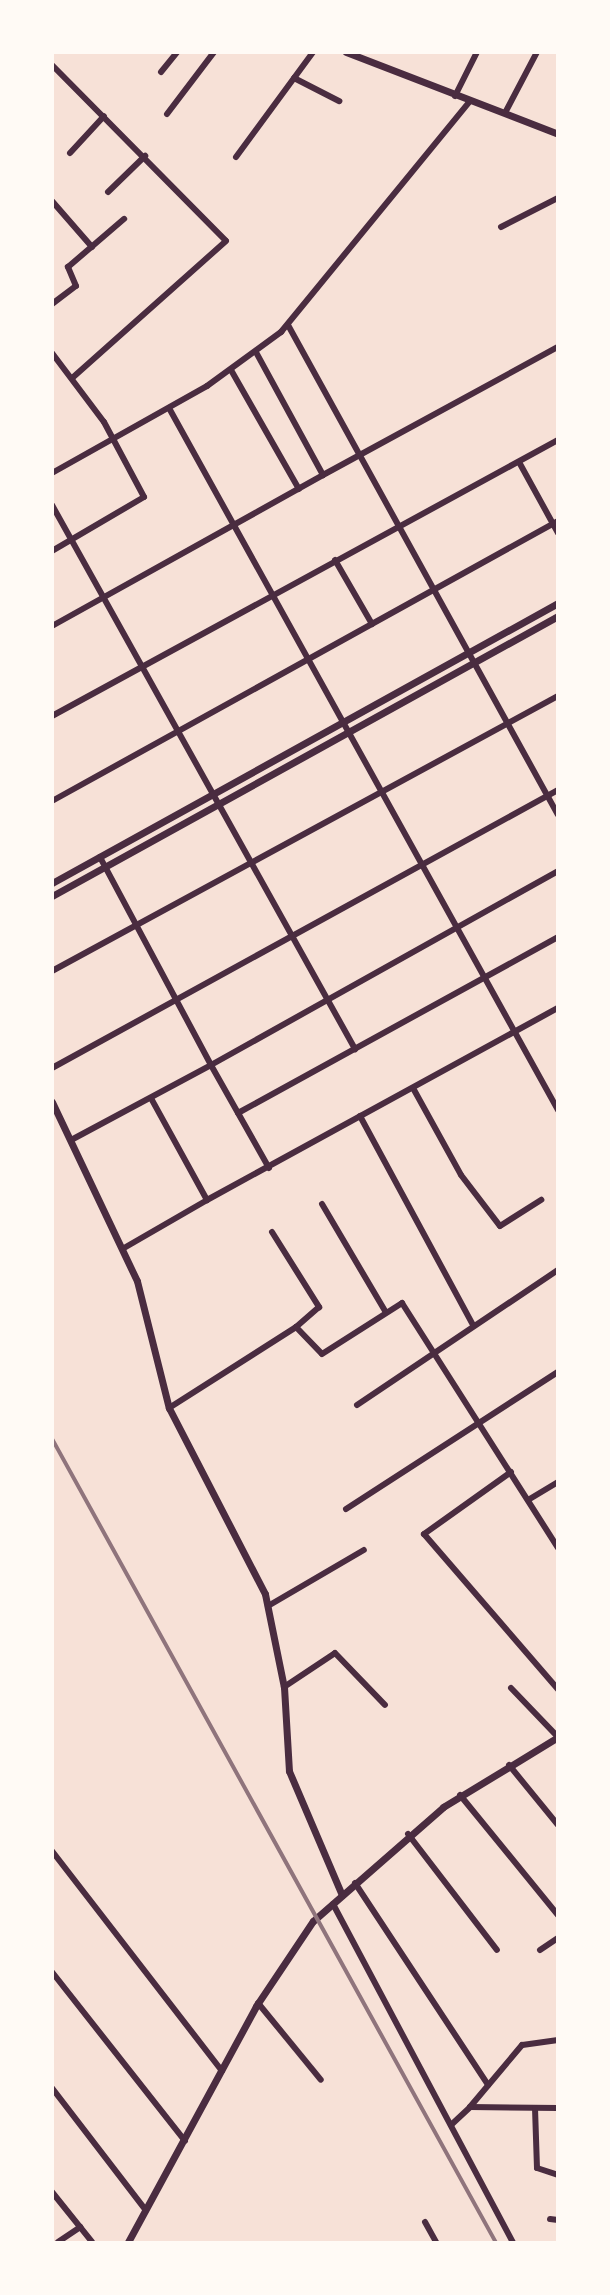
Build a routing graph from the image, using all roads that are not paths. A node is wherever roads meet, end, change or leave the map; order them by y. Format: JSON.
{"nodes":[{"id":1,"x":177,"y":52,"type":"edge"},
{"id":2,"x":214,"y":52,"type":"edge"},
{"id":3,"x":313,"y":52,"type":"edge"},
{"id":4,"x":346,"y":52,"type":"edge"},
{"id":5,"x":537,"y":52,"type":"edge"},
{"id":6,"x":477,"y":53,"type":"edge"},
{"id":7,"x":362,"y":55,"type":"edge"},
{"id":8,"x":52,"y":65,"type":"edge"},
{"id":9,"x":161,"y":72,"type":"dead end"},
{"id":10,"x":294,"y":78,"type":"junction"},
{"id":11,"x":455,"y":96,"type":"junction"},
{"id":12,"x":339,"y":101,"type":"dead end"},
{"id":13,"x":470,"y":101,"type":"junction"},
{"id":14,"x":505,"y":113,"type":"junction"},
{"id":15,"x":167,"y":114,"type":"dead end"},
{"id":16,"x":104,"y":116,"type":"junction"},
{"id":17,"x":558,"y":134,"type":"edge"},
{"id":18,"x":70,"y":153,"type":"dead end"},
{"id":19,"x":145,"y":156,"type":"junction"},
{"id":20,"x":236,"y":157,"type":"dead end"},
{"id":21,"x":108,"y":192,"type":"dead end"},
{"id":22,"x":558,"y":198,"type":"edge"},
{"id":23,"x":52,"y":201,"type":"edge"},
{"id":24,"x":124,"y":219,"type":"dead end"},
{"id":25,"x":501,"y":227,"type":"dead end"},
{"id":26,"x":92,"y":247,"type":"junction"},
{"id":27,"x":52,"y":304,"type":"edge"},
{"id":28,"x":288,"y":325,"type":"junction"},
{"id":29,"x":558,"y":347,"type":"edge"},
{"id":30,"x":256,"y":352,"type":"junction"},
{"id":31,"x":52,"y":353,"type":"edge"},
{"id":32,"x":231,"y":370,"type":"junction"},
{"id":33,"x":72,"y":378,"type":"junction"},
{"id":34,"x":169,"y":408,"type":"junction"},
{"id":35,"x":115,"y":439,"type":"junction"},
{"id":36,"x":558,"y":440,"type":"edge"},
{"id":37,"x":360,"y":454,"type":"junction"},
{"id":38,"x":519,"y":462,"type":"junction"},
{"id":39,"x":52,"y":473,"type":"edge"},
{"id":40,"x":323,"y":475,"type":"junction"},
{"id":41,"x":299,"y":489,"type":"junction"},
{"id":42,"x":52,"y":505,"type":"edge"},
{"id":43,"x":234,"y":523,"type":"junction"},
{"id":44,"x":555,"y":523,"type":"edge"},
{"id":45,"x":399,"y":526,"type":"junction"},
{"id":46,"x":558,"y":533,"type":"edge"},
{"id":47,"x":73,"y":540,"type":"junction"},
{"id":48,"x":52,"y":551,"type":"edge"},
{"id":49,"x":335,"y":560,"type":"junction"},
{"id":50,"x":435,"y":589,"type":"junction"},
{"id":51,"x":274,"y":593,"type":"junction"},
{"id":52,"x":106,"y":597,"type":"junction"},
{"id":53,"x":558,"y":603,"type":"edge"},
{"id":54,"x":558,"y":616,"type":"edge"},
{"id":55,"x":372,"y":624,"type":"junction"},
{"id":56,"x":52,"y":626,"type":"edge"},
{"id":57,"x":471,"y":652,"type":"junction"},
{"id":58,"x":310,"y":658,"type":"junction"},
{"id":59,"x":476,"y":662,"type":"junction"},
{"id":60,"x":146,"y":666,"type":"junction"},
{"id":61,"x":558,"y":696,"type":"edge"},
{"id":62,"x":52,"y":716,"type":"edge"},
{"id":63,"x":344,"y":722,"type":"junction"},
{"id":64,"x":508,"y":723,"type":"junction"},
{"id":65,"x":179,"y":730,"type":"junction"},
{"id":66,"x":350,"y":733,"type":"junction"},
{"id":67,"x":558,"y":790,"type":"edge"},
{"id":68,"x":382,"y":793,"type":"junction"},
{"id":69,"x":214,"y":794,"type":"junction"},
{"id":70,"x":547,"y":796,"type":"junction"},
{"id":71,"x":52,"y":801,"type":"edge"},
{"id":72,"x":220,"y":805,"type":"junction"},
{"id":73,"x":558,"y":815,"type":"edge"},
{"id":74,"x":100,"y":858,"type":"junction"},
{"id":75,"x":253,"y":862,"type":"junction"},
{"id":76,"x":421,"y":865,"type":"junction"},
{"id":77,"x":105,"y":869,"type":"junction"},
{"id":78,"x":558,"y":871,"type":"edge"},
{"id":79,"x":52,"y":883,"type":"edge"},
{"id":80,"x":52,"y":896,"type":"edge"},
{"id":81,"x":136,"y":928,"type":"junction"},
{"id":82,"x":455,"y":928,"type":"junction"},
{"id":83,"x":294,"y":936,"type":"junction"},
{"id":84,"x":558,"y":937,"type":"edge"},
{"id":85,"x":52,"y":971,"type":"edge"},
{"id":86,"x":483,"y":981,"type":"junction"},
{"id":87,"x":328,"y":998,"type":"junction"},
{"id":88,"x":176,"y":1000,"type":"junction"},
{"id":89,"x":558,"y":1008,"type":"edge"},
{"id":90,"x":513,"y":1032,"type":"junction"},
{"id":91,"x":355,"y":1049,"type":"junction"},
{"id":92,"x":211,"y":1065,"type":"junction"},
{"id":93,"x":52,"y":1068,"type":"edge"},
{"id":94,"x":413,"y":1088,"type":"junction"},
{"id":95,"x":151,"y":1098,"type":"junction"},
{"id":96,"x":52,"y":1101,"type":"edge"},
{"id":97,"x":558,"y":1110,"type":"edge"},
{"id":98,"x":238,"y":1113,"type":"junction"},
{"id":99,"x":360,"y":1116,"type":"junction"},
{"id":100,"x":73,"y":1139,"type":"junction"},
{"id":101,"x":269,"y":1168,"type":"junction"},
{"id":102,"x":207,"y":1199,"type":"junction"},
{"id":103,"x":541,"y":1200,"type":"dead end"},
{"id":104,"x":322,"y":1205,"type":"dead end"},
{"id":105,"x":272,"y":1232,"type":"dead end"},
{"id":106,"x":124,"y":1248,"type":"junction"},
{"id":107,"x":557,"y":1271,"type":"edge"},
{"id":108,"x":385,"y":1311,"type":"junction"},
{"id":109,"x":473,"y":1325,"type":"junction"},
{"id":110,"x":296,"y":1327,"type":"junction"},
{"id":111,"x":437,"y":1351,"type":"junction"},
{"id":112,"x":558,"y":1372,"type":"edge"},
{"id":113,"x":357,"y":1405,"type":"dead end"},
{"id":114,"x":169,"y":1408,"type":"junction"},
{"id":115,"x":479,"y":1422,"type":"junction"},
{"id":116,"x":511,"y":1472,"type":"junction"},
{"id":117,"x":558,"y":1482,"type":"edge"},
{"id":118,"x":528,"y":1500,"type":"junction"},
{"id":119,"x":345,"y":1508,"type":"dead end"},
{"id":120,"x":558,"y":1548,"type":"edge"},
{"id":121,"x":364,"y":1550,"type":"dead end"},
{"id":122,"x":268,"y":1606,"type":"junction"},
{"id":123,"x":284,"y":1687,"type":"junction"},
{"id":124,"x":511,"y":1688,"type":"dead end"},
{"id":125,"x":558,"y":1689,"type":"edge"},
{"id":126,"x":385,"y":1705,"type":"dead end"},
{"id":127,"x":557,"y":1737,"type":"edge"},
{"id":128,"x":509,"y":1765,"type":"junction"},
{"id":129,"x":460,"y":1795,"type":"junction"},
{"id":130,"x":558,"y":1825,"type":"edge"},
{"id":131,"x":408,"y":1834,"type":"junction"},
{"id":132,"x":52,"y":1851,"type":"edge"},
{"id":133,"x":355,"y":1883,"type":"junction"},
{"id":134,"x":342,"y":1895,"type":"junction"},
{"id":135,"x":332,"y":1904,"type":"junction"},
{"id":136,"x":558,"y":1915,"type":"edge"},
{"id":137,"x":558,"y":1938,"type":"edge"},
{"id":138,"x":497,"y":1950,"type":"dead end"},
{"id":139,"x":540,"y":1950,"type":"dead end"},
{"id":140,"x":52,"y":1972,"type":"edge"},
{"id":141,"x":258,"y":2003,"type":"junction"},
{"id":142,"x":558,"y":2040,"type":"edge"},
{"id":143,"x":222,"y":2071,"type":"junction"},
{"id":144,"x":321,"y":2080,"type":"dead end"},
{"id":145,"x":488,"y":2085,"type":"junction"},
{"id":146,"x":52,"y":2088,"type":"edge"},
{"id":147,"x":470,"y":2107,"type":"junction"},
{"id":148,"x":535,"y":2108,"type":"junction"},
{"id":149,"x":558,"y":2108,"type":"edge"},
{"id":150,"x":451,"y":2125,"type":"junction"},
{"id":151,"x":186,"y":2141,"type":"junction"},
{"id":152,"x":558,"y":2175,"type":"edge"},
{"id":153,"x":52,"y":2192,"type":"edge"},
{"id":154,"x":145,"y":2209,"type":"junction"},
{"id":155,"x":425,"y":2222,"type":"dead end"},
{"id":156,"x":80,"y":2227,"type":"junction"},
{"id":157,"x":58,"y":2242,"type":"edge"},
{"id":158,"x":92,"y":2242,"type":"edge"},
{"id":159,"x":128,"y":2242,"type":"edge"},
{"id":160,"x":436,"y":2242,"type":"edge"},
{"id":161,"x":513,"y":2242,"type":"edge"}],
"edges":[{"from":1,"to":9,"type":"street"},
{"from":2,"to":15,"type":"street"},
{"from":3,"to":10,"type":"street"},
{"from":4,"to":7,"type":"street"},
{"from":5,"to":14,"type":"street"},
{"from":6,"to":11,"type":"street"},
{"from":7,"to":11,"type":"street"},
{"from":8,"to":16,"type":"street"},
{"from":10,"to":12,"type":"street"},
{"from":10,"to":20,"type":"street"},
{"from":11,"to":13,"type":"street"},
{"from":13,"to":14,"type":"street"},
{"from":13,"to":28,"type":"street"},
{"from":14,"to":17,"type":"street"},
{"from":16,"to":18,"type":"street"},
{"from":16,"to":19,"type":"street"},
{"from":19,"to":21,"type":"street"},
{"from":19,"to":33,"type":"street"},
{"from":22,"to":25,"type":"street"},
{"from":23,"to":26,"type":"street"},
{"from":24,"to":26,"type":"street"},
{"from":26,"to":27,"type":"street"},
{"from":28,"to":30,"type":"street"},
{"from":28,"to":37,"type":"street"},
{"from":29,"to":37,"type":"street"},
{"from":30,"to":32,"type":"street"},
{"from":30,"to":40,"type":"street"},
{"from":31,"to":33,"type":"street"},
{"from":32,"to":34,"type":"street"},
{"from":32,"to":41,"type":"street"},
{"from":33,"to":35,"type":"street"},
{"from":34,"to":35,"type":"street"},
{"from":34,"to":43,"type":"street"},
{"from":35,"to":39,"type":"street"},
{"from":35,"to":47,"type":"street"},
{"from":36,"to":38,"type":"street"},
{"from":37,"to":40,"type":"street"},
{"from":37,"to":45,"type":"street"},
{"from":38,"to":44,"type":"street"},
{"from":38,"to":45,"type":"street"},
{"from":40,"to":41,"type":"street"},
{"from":41,"to":43,"type":"street"},
{"from":42,"to":47,"type":"street"},
{"from":43,"to":51,"type":"street"},
{"from":43,"to":52,"type":"street"},
{"from":44,"to":46,"type":"street"},
{"from":44,"to":50,"type":"street"},
{"from":45,"to":49,"type":"street"},
{"from":45,"to":50,"type":"street"},
{"from":47,"to":48,"type":"street"},
{"from":47,"to":52,"type":"street"},
{"from":49,"to":51,"type":"street"},
{"from":49,"to":55,"type":"street"},
{"from":50,"to":55,"type":"street"},
{"from":50,"to":57,"type":"street"},
{"from":51,"to":58,"type":"street"},
{"from":51,"to":60,"type":"street"},
{"from":52,"to":56,"type":"street"},
{"from":52,"to":60,"type":"street"},
{"from":53,"to":57,"type":"street"},
{"from":54,"to":59,"type":"street"},
{"from":55,"to":58,"type":"street"},
{"from":57,"to":59,"type":"street"},
{"from":57,"to":63,"type":"street"},
{"from":58,"to":63,"type":"street"},
{"from":58,"to":65,"type":"street"},
{"from":59,"to":64,"type":"street"},
{"from":59,"to":66,"type":"street"},
{"from":60,"to":62,"type":"street"},
{"from":60,"to":65,"type":"street"},
{"from":61,"to":64,"type":"street"},
{"from":63,"to":66,"type":"street"},
{"from":63,"to":69,"type":"street"},
{"from":64,"to":68,"type":"street"},
{"from":64,"to":70,"type":"street"},
{"from":65,"to":69,"type":"street"},
{"from":65,"to":71,"type":"street"},
{"from":66,"to":68,"type":"street"},
{"from":66,"to":72,"type":"street"},
{"from":67,"to":70,"type":"street"},
{"from":68,"to":75,"type":"street"},
{"from":68,"to":76,"type":"street"},
{"from":69,"to":72,"type":"street"},
{"from":69,"to":74,"type":"street"},
{"from":70,"to":73,"type":"street"},
{"from":70,"to":76,"type":"street"},
{"from":72,"to":75,"type":"street"},
{"from":72,"to":77,"type":"street"},
{"from":74,"to":77,"type":"street"},
{"from":74,"to":79,"type":"street"},
{"from":75,"to":81,"type":"street"},
{"from":75,"to":83,"type":"street"},
{"from":76,"to":82,"type":"street"},
{"from":76,"to":83,"type":"street"},
{"from":77,"to":80,"type":"street"},
{"from":77,"to":81,"type":"street"},
{"from":78,"to":82,"type":"street"},
{"from":81,"to":85,"type":"street"},
{"from":81,"to":88,"type":"street"},
{"from":82,"to":86,"type":"street"},
{"from":82,"to":87,"type":"street"},
{"from":83,"to":87,"type":"street"},
{"from":83,"to":88,"type":"street"},
{"from":84,"to":86,"type":"street"},
{"from":86,"to":90,"type":"street"},
{"from":86,"to":91,"type":"street"},
{"from":87,"to":91,"type":"street"},
{"from":87,"to":92,"type":"street"},
{"from":88,"to":92,"type":"street"},
{"from":88,"to":93,"type":"street"},
{"from":89,"to":90,"type":"street"},
{"from":90,"to":94,"type":"street"},
{"from":90,"to":97,"type":"street"},
{"from":91,"to":98,"type":"street"},
{"from":92,"to":95,"type":"street"},
{"from":92,"to":98,"type":"street"},
{"from":94,"to":99,"type":"street"},
{"from":94,"to":103,"type":"street"},
{"from":95,"to":100,"type":"street"},
{"from":95,"to":102,"type":"street"},
{"from":96,"to":100,"type":"street"},
{"from":98,"to":101,"type":"street"},
{"from":99,"to":101,"type":"street"},
{"from":99,"to":109,"type":"street"},
{"from":100,"to":106,"type":"street"},
{"from":101,"to":102,"type":"street"},
{"from":102,"to":106,"type":"street"},
{"from":104,"to":108,"type":"street"},
{"from":105,"to":110,"type":"street"},
{"from":106,"to":114,"type":"street"},
{"from":107,"to":109,"type":"street"},
{"from":108,"to":110,"type":"street"},
{"from":108,"to":111,"type":"street"},
{"from":109,"to":111,"type":"street"},
{"from":110,"to":114,"type":"street"},
{"from":111,"to":113,"type":"street"},
{"from":111,"to":115,"type":"street"},
{"from":112,"to":115,"type":"street"},
{"from":114,"to":122,"type":"street"},
{"from":115,"to":116,"type":"street"},
{"from":115,"to":119,"type":"street"},
{"from":116,"to":118,"type":"street"},
{"from":116,"to":125,"type":"street"},
{"from":117,"to":118,"type":"street"},
{"from":118,"to":120,"type":"street"},
{"from":121,"to":122,"type":"street"},
{"from":122,"to":123,"type":"street"},
{"from":123,"to":126,"type":"street"},
{"from":123,"to":134,"type":"street"},
{"from":124,"to":127,"type":"street"},
{"from":127,"to":128,"type":"street"},
{"from":128,"to":129,"type":"street"},
{"from":128,"to":130,"type":"street"},
{"from":129,"to":131,"type":"street"},
{"from":129,"to":136,"type":"street"},
{"from":131,"to":133,"type":"street"},
{"from":131,"to":138,"type":"street"},
{"from":132,"to":143,"type":"street"},
{"from":133,"to":134,"type":"street"},
{"from":133,"to":145,"type":"street"},
{"from":134,"to":135,"type":"street"},
{"from":135,"to":141,"type":"street"},
{"from":135,"to":150,"type":"street"},
{"from":137,"to":139,"type":"street"},
{"from":140,"to":151,"type":"street"},
{"from":141,"to":143,"type":"street"},
{"from":141,"to":144,"type":"street"},
{"from":142,"to":145,"type":"street"},
{"from":143,"to":151,"type":"street"},
{"from":145,"to":147,"type":"street"},
{"from":146,"to":154,"type":"street"},
{"from":147,"to":148,"type":"street"},
{"from":147,"to":150,"type":"street"},
{"from":148,"to":149,"type":"street"},
{"from":148,"to":152,"type":"street"},
{"from":150,"to":161,"type":"street"},
{"from":151,"to":154,"type":"street"},
{"from":153,"to":156,"type":"street"},
{"from":154,"to":159,"type":"street"},
{"from":155,"to":160,"type":"street"},
{"from":156,"to":157,"type":"street"},
{"from":156,"to":158,"type":"street"}]}
